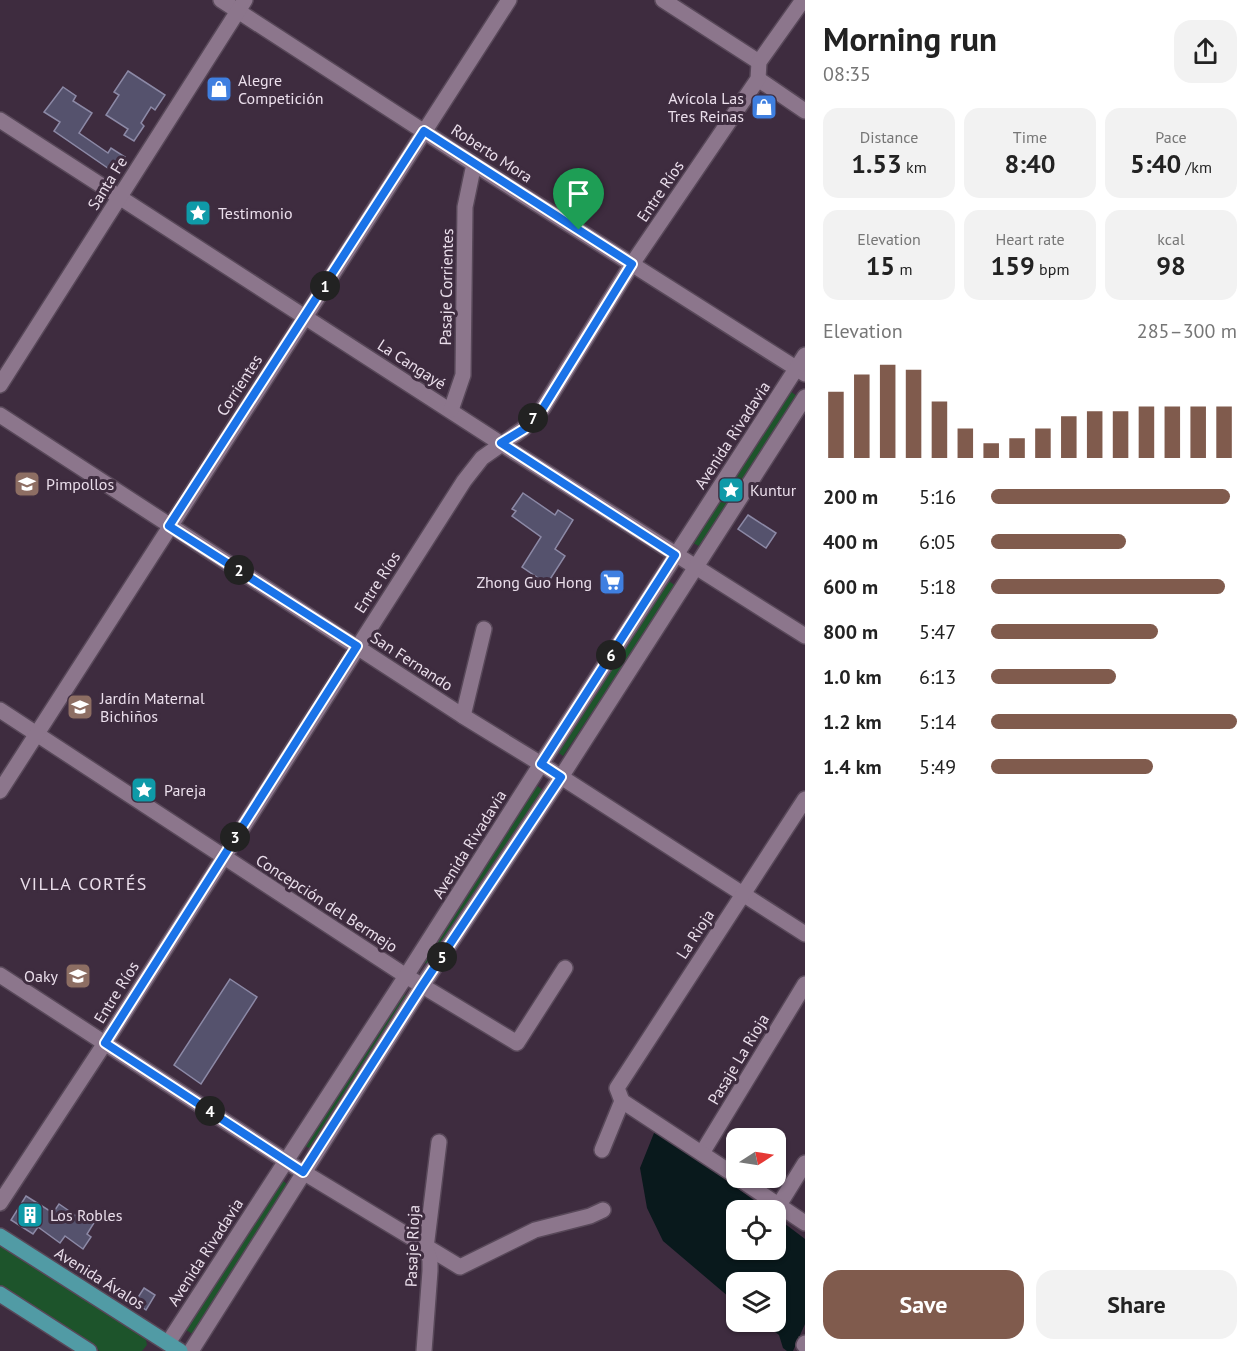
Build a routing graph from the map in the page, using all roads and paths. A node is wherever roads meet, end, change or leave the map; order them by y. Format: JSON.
{"nodes":[{"id":1,"x":221,"y":0,"type":"edge"},
{"id":2,"x":509,"y":0,"type":"edge"},
{"id":3,"x":663,"y":0,"type":"edge"},
{"id":4,"x":803,"y":0,"type":"edge"},
{"id":5,"x":241,"y":5,"type":"edge"},
{"id":6,"x":759,"y":62,"type":"junction"},
{"id":7,"x":758,"y":79,"type":"junction"},
{"id":8,"x":805,"y":111,"type":"edge"},
{"id":9,"x":0,"y":120,"type":"edge"},
{"id":10,"x":424,"y":131,"type":"junction"},
{"id":11,"x":474,"y":164,"type":"junction"},
{"id":12,"x":120,"y":197,"type":"junction"},
{"id":13,"x":632,"y":264,"type":"junction"},
{"id":14,"x":305,"y":317,"type":"junction"},
{"id":15,"x":802,"y":366,"type":"edge"},
{"id":16,"x":0,"y":385,"type":"edge"},
{"id":17,"x":805,"y":397,"type":"edge"},
{"id":18,"x":451,"y":410,"type":"junction"},
{"id":19,"x":0,"y":415,"type":"edge"},
{"id":20,"x":501,"y":443,"type":"junction"},
{"id":21,"x":169,"y":526,"type":"junction"},
{"id":22,"x":675,"y":555,"type":"junction"},
{"id":23,"x":695,"y":568,"type":"junction"},
{"id":24,"x":484,"y":629,"type":"dead end"},
{"id":25,"x":805,"y":636,"type":"edge"},
{"id":26,"x":357,"y":646,"type":"junction"},
{"id":27,"x":0,"y":710,"type":"edge"},
{"id":28,"x":463,"y":716,"type":"junction"},
{"id":29,"x":37,"y":734,"type":"junction"},
{"id":30,"x":541,"y":764,"type":"junction"},
{"id":31,"x":561,"y":777,"type":"junction"},
{"id":32,"x":0,"y":791,"type":"edge"},
{"id":33,"x":805,"y":799,"type":"edge"},
{"id":34,"x":222,"y":857,"type":"junction"},
{"id":35,"x":742,"y":894,"type":"junction"},
{"id":36,"x":805,"y":934,"type":"edge"},
{"id":37,"x":565,"y":968,"type":"dead end"},
{"id":38,"x":0,"y":975,"type":"edge"},
{"id":39,"x":406,"y":976,"type":"junction"},
{"id":40,"x":805,"y":984,"type":"edge"},
{"id":41,"x":422,"y":986,"type":"junction"},
{"id":42,"x":105,"y":1043,"type":"junction"},
{"id":43,"x":620,"y":1095,"type":"junction"},
{"id":44,"x":440,"y":1142,"type":"dead end"},
{"id":45,"x":602,"y":1150,"type":"dead end"},
{"id":46,"x":702,"y":1153,"type":"junction"},
{"id":47,"x":285,"y":1160,"type":"junction"},
{"id":48,"x":805,"y":1163,"type":"edge"},
{"id":49,"x":726,"y":1169,"type":"edge"},
{"id":50,"x":303,"y":1172,"type":"junction"},
{"id":51,"x":754,"y":1188,"type":"edge"},
{"id":52,"x":772,"y":1200,"type":"edge"},
{"id":53,"x":782,"y":1200,"type":"edge"},
{"id":54,"x":0,"y":1203,"type":"edge"},
{"id":55,"x":603,"y":1210,"type":"dead end"},
{"id":56,"x":786,"y":1210,"type":"edge"},
{"id":57,"x":805,"y":1223,"type":"edge"},
{"id":58,"x":0,"y":1236,"type":"edge"},
{"id":59,"x":426,"y":1248,"type":"junction"},
{"id":60,"x":0,"y":1294,"type":"edge"},
{"id":61,"x":170,"y":1348,"type":"edge"},
{"id":62,"x":89,"y":1351,"type":"edge"},
{"id":63,"x":191,"y":1351,"type":"edge"},
{"id":64,"x":424,"y":1351,"type":"edge"}],
"edges":[{"from":1,"to":5,"type":"street","name":"Roberto Mora"},
{"from":2,"to":10,"type":"street","name":"Corrientes"},
{"from":3,"to":6,"type":"street"},
{"from":4,"to":6,"type":"street"},
{"from":5,"to":10,"type":"street","name":"Roberto Mora"},
{"from":5,"to":12,"type":"street","name":"Santa Fe"},
{"from":6,"to":7,"type":"street"},
{"from":7,"to":8,"type":"street"},
{"from":7,"to":13,"type":"street","name":"Entre Ríos"},
{"from":9,"to":12,"type":"street","name":"La Cangayé"},
{"from":10,"to":11,"type":"street","name":"Roberto Mora"},
{"from":10,"to":14,"type":"street","name":"Corrientes"},
{"from":11,"to":13,"type":"street","name":"Roberto Mora"},
{"from":11,"to":18,"type":"street","name":"Pasaje Corrientes"},
{"from":12,"to":14,"type":"street","name":"La Cangayé"},
{"from":12,"to":16,"type":"street","name":"Santa Fe"},
{"from":13,"to":15,"type":"street","name":"Roberto Mora"},
{"from":13,"to":20,"type":"street","name":"Entre Ríos"},
{"from":14,"to":18,"type":"street","name":"La Cangayé"},
{"from":14,"to":21,"type":"street","name":"Corrientes"},
{"from":15,"to":22,"type":"street","name":"Avenida Rivadavia"},
{"from":17,"to":23,"type":"street"},
{"from":18,"to":20,"type":"street","name":"La Cangayé"},
{"from":19,"to":21,"type":"street","name":"San Fernando"},
{"from":20,"to":22,"type":"street","name":"La Cangayé"},
{"from":20,"to":26,"type":"street","name":"Entre Ríos"},
{"from":21,"to":26,"type":"street","name":"San Fernando"},
{"from":21,"to":29,"type":"street","name":"Corrientes"},
{"from":22,"to":23,"type":"street","name":"La Cangayé"},
{"from":22,"to":30,"type":"street","name":"Avenida Rivadavia"},
{"from":23,"to":25,"type":"street","name":"La Cangayé"},
{"from":23,"to":31,"type":"street"},
{"from":24,"to":28,"type":"street"},
{"from":26,"to":28,"type":"street","name":"San Fernando"},
{"from":26,"to":34,"type":"street","name":"Entre Ríos"},
{"from":27,"to":29,"type":"street","name":"Concepción del Bermejo"},
{"from":28,"to":30,"type":"street","name":"San Fernando"},
{"from":29,"to":32,"type":"street","name":"Corrientes"},
{"from":29,"to":34,"type":"street","name":"Concepción del Bermejo"},
{"from":30,"to":31,"type":"street","name":"San Fernando"},
{"from":30,"to":39,"type":"street","name":"Avenida Rivadavia"},
{"from":31,"to":35,"type":"street","name":"San Fernando"},
{"from":31,"to":41,"type":"street"},
{"from":33,"to":35,"type":"street","name":"La Rioja"},
{"from":34,"to":39,"type":"street","name":"Concepción del Bermejo"},
{"from":34,"to":42,"type":"street","name":"Entre Ríos"},
{"from":35,"to":36,"type":"street","name":"San Fernando"},
{"from":35,"to":43,"type":"street","name":"La Rioja"},
{"from":37,"to":41,"type":"street","name":"Concepción del Bermejo"},
{"from":38,"to":42,"type":"street"},
{"from":39,"to":41,"type":"street","name":"Concepción del Bermejo"},
{"from":39,"to":47,"type":"street","name":"Avenida Rivadavia"},
{"from":40,"to":46,"type":"street","name":"Pasaje La Rioja"},
{"from":41,"to":50,"type":"street"},
{"from":42,"to":47,"type":"street"},
{"from":42,"to":54,"type":"street","name":"Entre Ríos"},
{"from":43,"to":45,"type":"street","name":"La Rioja"},
{"from":43,"to":46,"type":"street"},
{"from":44,"to":59,"type":"street","name":"Pasaje Rioja"},
{"from":46,"to":49,"type":"street"},
{"from":47,"to":50,"type":"street"},
{"from":47,"to":61,"type":"street","name":"Avenida Rivadavia"},
{"from":48,"to":53,"type":"street"},
{"from":50,"to":59,"type":"street"},
{"from":50,"to":63,"type":"street"},
{"from":51,"to":52,"type":"street"},
{"from":55,"to":59,"type":"street"},
{"from":56,"to":57,"type":"street"},
{"from":58,"to":61,"type":"main road","name":"Avenida Ávalos"},
{"from":59,"to":64,"type":"street","name":"Pasaje Rioja"},
{"from":60,"to":62,"type":"main road"}]}
